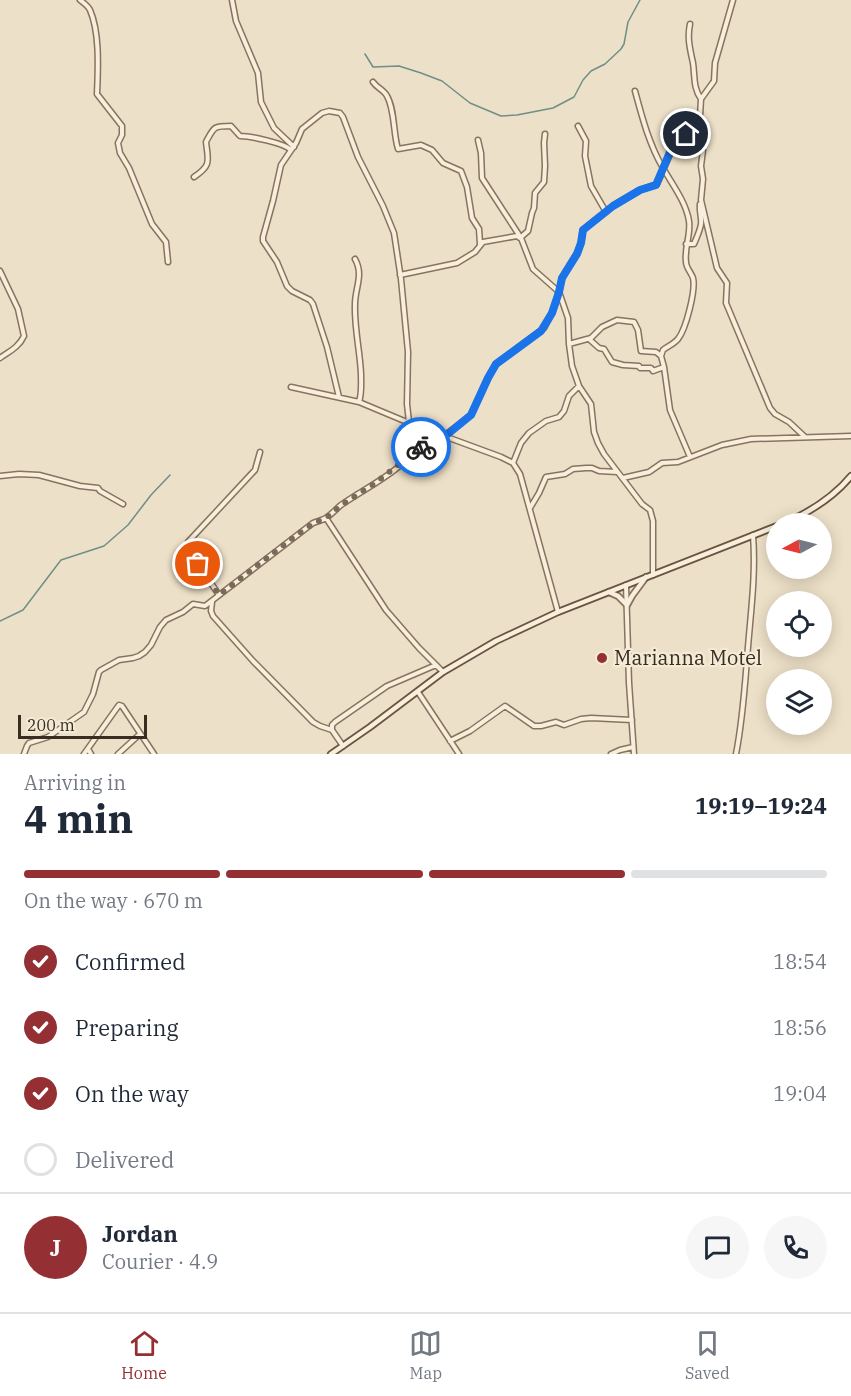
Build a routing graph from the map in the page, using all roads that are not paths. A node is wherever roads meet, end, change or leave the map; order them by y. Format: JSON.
{"nodes":[{"id":1,"x":80,"y":0,"type":"edge"},
{"id":2,"x":232,"y":0,"type":"edge"},
{"id":3,"x":733,"y":0,"type":"edge"},
{"id":4,"x":690,"y":24,"type":"dead end"},
{"id":5,"x":373,"y":82,"type":"dead end"},
{"id":6,"x":635,"y":90,"type":"dead end"},
{"id":7,"x":701,"y":99,"type":"junction"},
{"id":8,"x":578,"y":126,"type":"dead end"},
{"id":9,"x":691,"y":127,"type":"junction"},
{"id":10,"x":545,"y":134,"type":"dead end"},
{"id":11,"x":478,"y":140,"type":"dead end"},
{"id":12,"x":293,"y":148,"type":"junction"},
{"id":13,"x":663,"y":168,"type":"junction"},
{"id":14,"x":194,"y":177,"type":"dead end"},
{"id":15,"x":701,"y":200,"type":"junction"},
{"id":16,"x":606,"y":212,"type":"junction"},
{"id":17,"x":520,"y":238,"type":"junction"},
{"id":18,"x":686,"y":244,"type":"junction"},
{"id":19,"x":480,"y":245,"type":"junction"},
{"id":20,"x":355,"y":259,"type":"dead end"},
{"id":21,"x":168,"y":262,"type":"dead end"},
{"id":22,"x":0,"y":271,"type":"edge"},
{"id":23,"x":400,"y":275,"type":"junction"},
{"id":24,"x":559,"y":292,"type":"junction"},
{"id":25,"x":589,"y":338,"type":"junction"},
{"id":26,"x":569,"y":344,"type":"junction"},
{"id":27,"x":661,"y":356,"type":"junction"},
{"id":28,"x":0,"y":358,"type":"edge"},
{"id":29,"x":664,"y":367,"type":"junction"},
{"id":30,"x":579,"y":386,"type":"junction"},
{"id":31,"x":291,"y":387,"type":"dead end"},
{"id":32,"x":339,"y":398,"type":"junction"},
{"id":33,"x":359,"y":402,"type":"junction"},
{"id":34,"x":412,"y":424,"type":"junction"},
{"id":35,"x":444,"y":436,"type":"junction"},
{"id":36,"x":804,"y":436,"type":"junction"},
{"id":37,"x":851,"y":436,"type":"edge"},
{"id":38,"x":260,"y":452,"type":"dead end"},
{"id":39,"x":409,"y":456,"type":"junction"},
{"id":40,"x":690,"y":457,"type":"junction"},
{"id":41,"x":513,"y":463,"type":"junction"},
{"id":42,"x":618,"y":472,"type":"junction"},
{"id":43,"x":0,"y":476,"type":"edge"},
{"id":44,"x":851,"y":476,"type":"edge"},
{"id":45,"x":623,"y":478,"type":"junction"},
{"id":46,"x":123,"y":504,"type":"dead end"},
{"id":47,"x":530,"y":508,"type":"junction"},
{"id":48,"x":807,"y":513,"type":"edge"},
{"id":49,"x":326,"y":518,"type":"junction"},
{"id":50,"x":766,"y":530,"type":"edge"},
{"id":51,"x":753,"y":535,"type":"junction"},
{"id":52,"x":653,"y":575,"type":"junction"},
{"id":53,"x":646,"y":578,"type":"junction"},
{"id":54,"x":626,"y":585,"type":"junction"},
{"id":55,"x":609,"y":592,"type":"junction"},
{"id":56,"x":219,"y":595,"type":"junction"},
{"id":57,"x":212,"y":601,"type":"junction"},
{"id":58,"x":627,"y":605,"type":"junction"},
{"id":59,"x":558,"y":612,"type":"junction"},
{"id":60,"x":436,"y":665,"type":"junction"},
{"id":61,"x":442,"y":672,"type":"junction"},
{"id":62,"x":418,"y":692,"type":"junction"},
{"id":63,"x":632,"y":720,"type":"junction"},
{"id":64,"x":332,"y":730,"type":"junction"},
{"id":65,"x":140,"y":734,"type":"junction"},
{"id":66,"x":450,"y":741,"type":"junction"},
{"id":67,"x":343,"y":746,"type":"junction"},
{"id":68,"x":633,"y":747,"type":"junction"},
{"id":69,"x":87,"y":749,"type":"junction"},
{"id":70,"x":24,"y":754,"type":"edge"},
{"id":71,"x":84,"y":754,"type":"edge"},
{"id":72,"x":91,"y":754,"type":"edge"},
{"id":73,"x":118,"y":754,"type":"edge"},
{"id":74,"x":154,"y":754,"type":"edge"},
{"id":75,"x":332,"y":754,"type":"edge"},
{"id":76,"x":459,"y":754,"type":"edge"},
{"id":77,"x":611,"y":754,"type":"edge"},
{"id":78,"x":634,"y":754,"type":"edge"},
{"id":79,"x":736,"y":754,"type":"edge"}],
"edges":[{"from":1,"to":21,"type":"street"},
{"from":2,"to":12,"type":"street"},
{"from":3,"to":7,"type":"street"},
{"from":4,"to":7,"type":"street"},
{"from":5,"to":19,"type":"street"},
{"from":6,"to":13,"type":"street"},
{"from":7,"to":9,"type":"street"},
{"from":8,"to":16,"type":"street"},
{"from":9,"to":13,"type":"street"},
{"from":9,"to":15,"type":"street"},
{"from":10,"to":17,"type":"street"},
{"from":11,"to":17,"type":"street"},
{"from":12,"to":14,"type":"street"},
{"from":12,"to":23,"type":"street"},
{"from":12,"to":32,"type":"street"},
{"from":13,"to":16,"type":"street"},
{"from":13,"to":18,"type":"street"},
{"from":15,"to":18,"type":"street"},
{"from":15,"to":36,"type":"street"},
{"from":16,"to":24,"type":"street"},
{"from":17,"to":19,"type":"street"},
{"from":17,"to":24,"type":"street"},
{"from":18,"to":27,"type":"street"},
{"from":19,"to":23,"type":"street"},
{"from":20,"to":33,"type":"street"},
{"from":22,"to":28,"type":"street"},
{"from":23,"to":34,"type":"street"},
{"from":24,"to":26,"type":"street"},
{"from":24,"to":35,"type":"street"},
{"from":25,"to":26,"type":"street"},
{"from":25,"to":27,"type":"street"},
{"from":25,"to":29,"type":"street"},
{"from":26,"to":30,"type":"street"},
{"from":27,"to":29,"type":"street"},
{"from":29,"to":40,"type":"street"},
{"from":30,"to":41,"type":"street"},
{"from":30,"to":42,"type":"street"},
{"from":31,"to":32,"type":"street"},
{"from":32,"to":33,"type":"street"},
{"from":33,"to":34,"type":"street"},
{"from":34,"to":35,"type":"street"},
{"from":34,"to":39,"type":"street"},
{"from":35,"to":39,"type":"street"},
{"from":35,"to":41,"type":"street"},
{"from":36,"to":37,"type":"street"},
{"from":36,"to":40,"type":"street"},
{"from":38,"to":56,"type":"street"},
{"from":39,"to":49,"type":"street"},
{"from":40,"to":45,"type":"street"},
{"from":41,"to":47,"type":"street"},
{"from":42,"to":45,"type":"street"},
{"from":42,"to":47,"type":"street"},
{"from":43,"to":46,"type":"street"},
{"from":44,"to":48,"type":"main road"},
{"from":45,"to":52,"type":"street"},
{"from":47,"to":59,"type":"street"},
{"from":49,"to":56,"type":"street"},
{"from":49,"to":60,"type":"street"},
{"from":50,"to":51,"type":"main road"},
{"from":51,"to":52,"type":"main road"},
{"from":51,"to":79,"type":"street"},
{"from":52,"to":53,"type":"main road"},
{"from":53,"to":54,"type":"main road"},
{"from":53,"to":58,"type":"main road"},
{"from":54,"to":55,"type":"main road"},
{"from":54,"to":58,"type":"street"},
{"from":55,"to":58,"type":"main road"},
{"from":55,"to":59,"type":"main road"},
{"from":56,"to":57,"type":"street"},
{"from":57,"to":64,"type":"street"},
{"from":57,"to":70,"type":"street"},
{"from":58,"to":63,"type":"street"},
{"from":59,"to":61,"type":"main road"},
{"from":60,"to":61,"type":"street"},
{"from":60,"to":64,"type":"street"},
{"from":61,"to":62,"type":"main road"},
{"from":62,"to":66,"type":"street"},
{"from":62,"to":67,"type":"main road"},
{"from":63,"to":66,"type":"street"},
{"from":63,"to":68,"type":"street"},
{"from":64,"to":67,"type":"street"},
{"from":65,"to":69,"type":"street"},
{"from":65,"to":73,"type":"street"},
{"from":65,"to":74,"type":"street"},
{"from":66,"to":76,"type":"street"},
{"from":67,"to":75,"type":"main road"},
{"from":68,"to":77,"type":"street"},
{"from":68,"to":78,"type":"street"},
{"from":69,"to":71,"type":"street"},
{"from":69,"to":72,"type":"street"}]}
